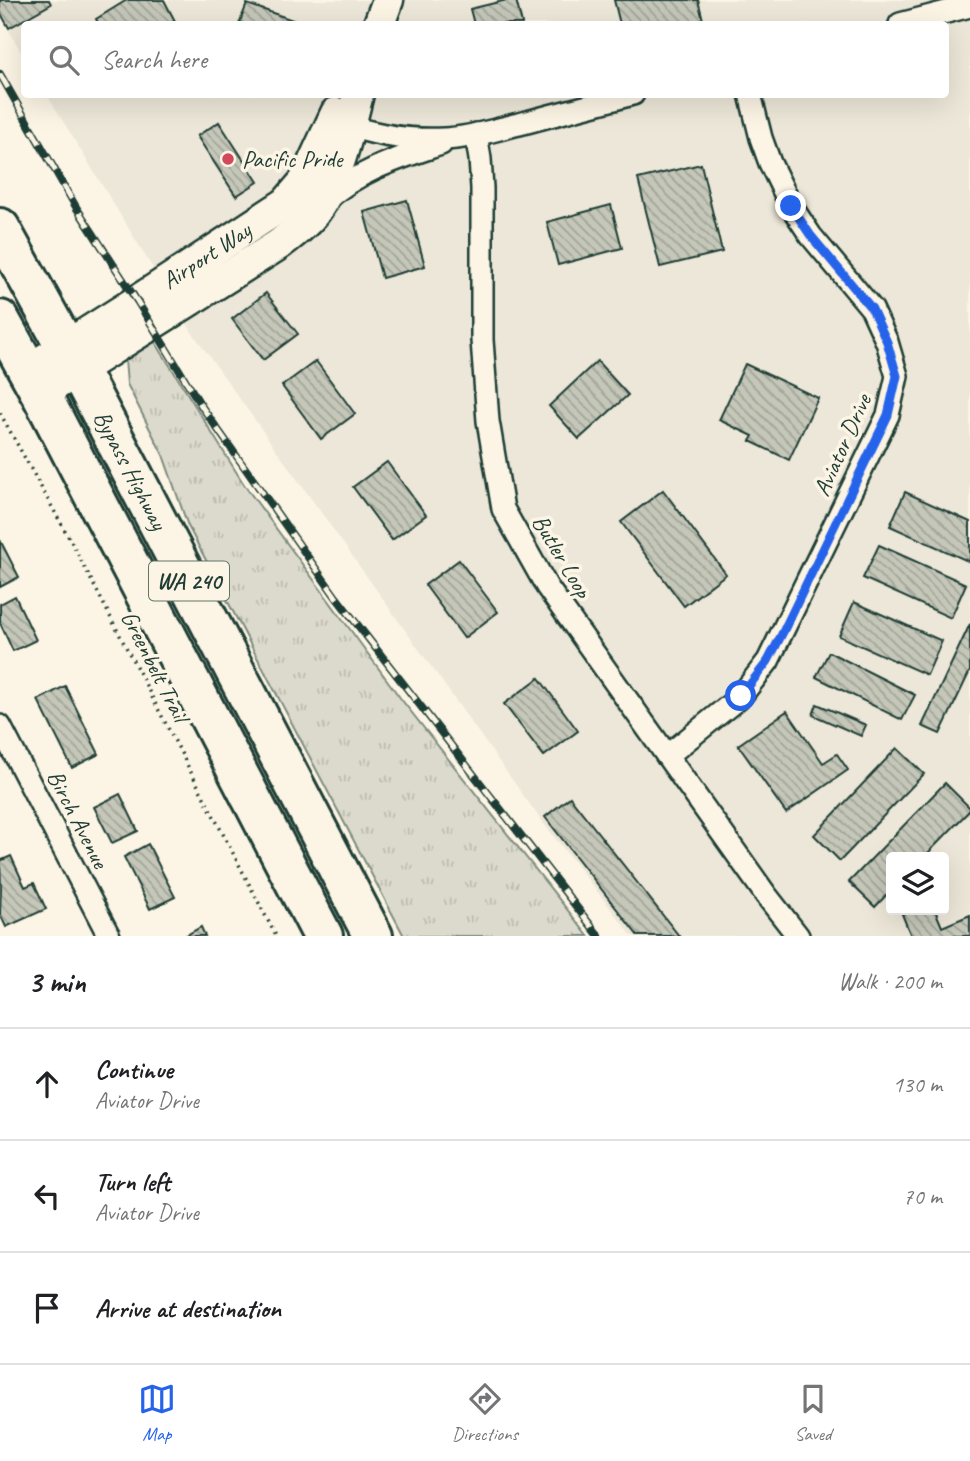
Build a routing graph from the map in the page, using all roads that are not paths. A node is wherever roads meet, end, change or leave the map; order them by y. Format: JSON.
{"nodes":[{"id":1,"x":388,"y":0,"type":"edge"},
{"id":2,"x":970,"y":6,"type":"edge"},
{"id":3,"x":380,"y":21,"type":"edge"},
{"id":4,"x":912,"y":21,"type":"edge"},
{"id":5,"x":355,"y":98,"type":"edge"},
{"id":6,"x":617,"y":98,"type":"edge"},
{"id":7,"x":751,"y":98,"type":"edge"},
{"id":8,"x":343,"y":114,"type":"edge"},
{"id":9,"x":468,"y":136,"type":"junction"},
{"id":10,"x":317,"y":209,"type":"junction"},
{"id":11,"x":0,"y":228,"type":"edge"},
{"id":12,"x":0,"y":320,"type":"edge"},
{"id":13,"x":73,"y":358,"type":"junction"},
{"id":14,"x":35,"y":382,"type":"junction"},
{"id":15,"x":0,"y":726,"type":"edge"},
{"id":16,"x":667,"y":756,"type":"junction"},
{"id":17,"x":108,"y":936,"type":"edge"},
{"id":18,"x":323,"y":936,"type":"edge"},
{"id":19,"x":373,"y":936,"type":"edge"},
{"id":20,"x":798,"y":936,"type":"edge"}],
"edges":[{"from":1,"to":3,"type":"street"},
{"from":2,"to":4,"type":"street"},
{"from":5,"to":8,"type":"street"},
{"from":6,"to":9,"type":"street","name":"Airport Way"},
{"from":7,"to":16,"type":"street","name":"Aviator Drive"},
{"from":8,"to":9,"type":"street","name":"Airport Way"},
{"from":8,"to":10,"type":"street","name":"Airport Way"},
{"from":8,"to":13,"type":"street","name":"Airport Way"},
{"from":9,"to":10,"type":"street","name":"Airport Way"},
{"from":9,"to":16,"type":"street","name":"Butler Loop"},
{"from":10,"to":13,"type":"street","name":"Airport Way"},
{"from":11,"to":13,"type":"highway","name":"Bypass Highway","number":"WA 240"},
{"from":12,"to":14,"type":"highway","name":"Bypass Highway","number":"WA 240"},
{"from":13,"to":14,"type":"street","name":"Airport Way"},
{"from":13,"to":19,"type":"highway","name":"Bypass Highway","number":"WA 240"},
{"from":14,"to":18,"type":"highway","name":"Bypass Highway","number":"WA 240"},
{"from":15,"to":17,"type":"street","name":"Birch Avenue"},
{"from":16,"to":20,"type":"street","name":"Butler Loop"}]}
